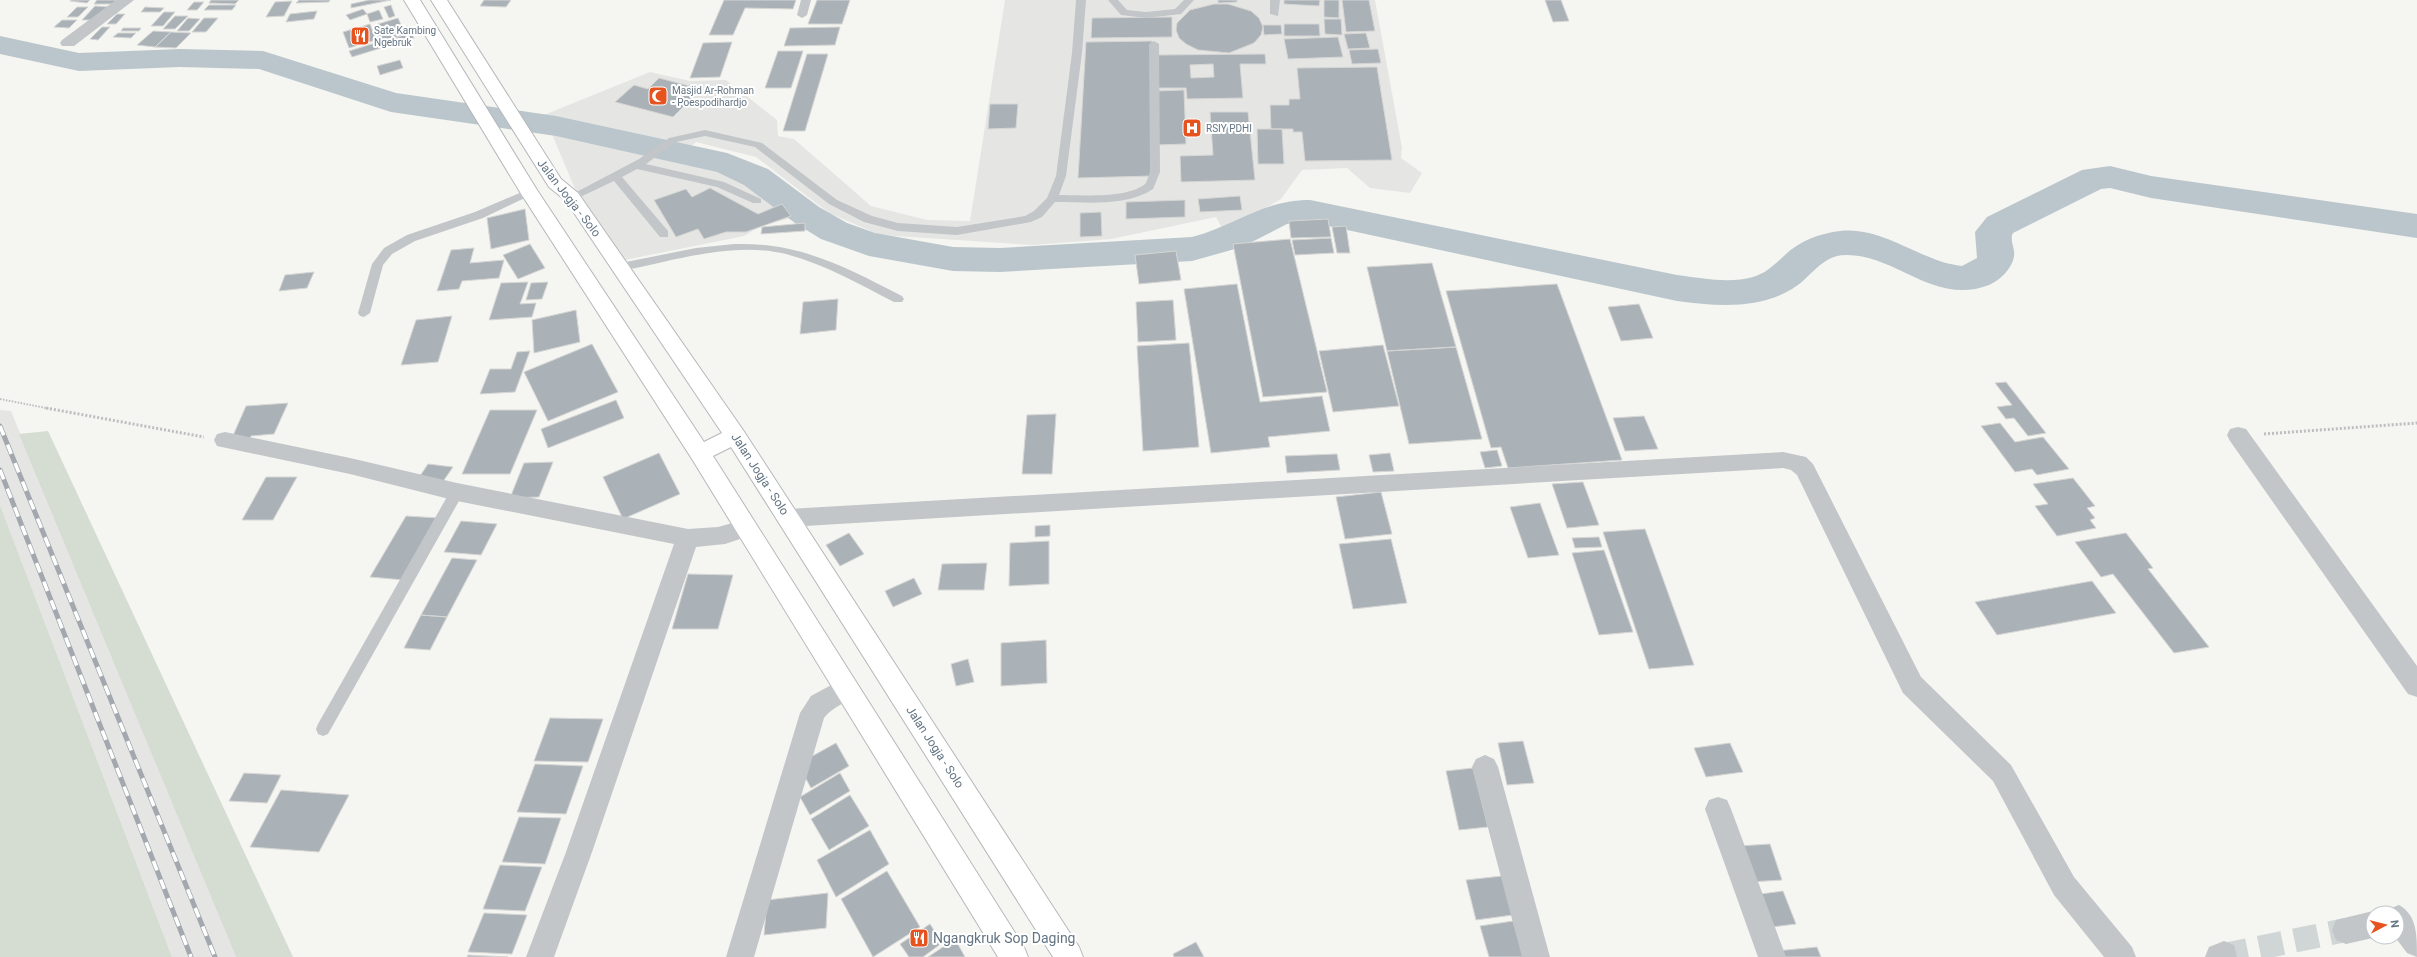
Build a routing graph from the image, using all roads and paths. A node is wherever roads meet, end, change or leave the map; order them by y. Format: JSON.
{"nodes":[{"id":1,"x":126,"y":0,"type":"edge"},
{"id":2,"x":412,"y":0,"type":"edge"},
{"id":3,"x":439,"y":0,"type":"edge"},
{"id":4,"x":806,"y":0,"type":"edge"},
{"id":5,"x":1081,"y":0,"type":"edge"},
{"id":6,"x":1113,"y":0,"type":"edge"},
{"id":7,"x":1189,"y":0,"type":"edge"},
{"id":8,"x":1275,"y":0,"type":"edge"},
{"id":9,"x":1275,"y":14,"type":"dead end"},
{"id":10,"x":802,"y":15,"type":"dead end"},
{"id":11,"x":68,"y":43,"type":"dead end"},
{"id":12,"x":1154,"y":44,"type":"dead end"},
{"id":13,"x":639,"y":163,"type":"junction"},
{"id":14,"x":615,"y":175,"type":"junction"},
{"id":15,"x":529,"y":192,"type":"junction"},
{"id":16,"x":572,"y":197,"type":"junction"},
{"id":17,"x":1052,"y":199,"type":"junction"},
{"id":18,"x":757,"y":201,"type":"dead end"},
{"id":19,"x":664,"y":234,"type":"dead end"},
{"id":20,"x":622,"y":268,"type":"junction"},
{"id":21,"x":898,"y":299,"type":"dead end"},
{"id":22,"x":364,"y":312,"type":"dead end"},
{"id":23,"x":0,"y":399,"type":"edge"},
{"id":24,"x":2417,"y":423,"type":"edge"},
{"id":25,"x":2238,"y":435,"type":"joint"},
{"id":26,"x":735,"y":436,"type":"junction"},
{"id":27,"x":225,"y":440,"type":"joint"},
{"id":28,"x":700,"y":453,"type":"junction"},
{"id":29,"x":457,"y":492,"type":"junction"},
{"id":30,"x":788,"y":518,"type":"junction"},
{"id":31,"x":747,"y":528,"type":"junction"},
{"id":32,"x":688,"y":538,"type":"junction"},
{"id":33,"x":2417,"y":686,"type":"edge"},
{"id":34,"x":846,"y":688,"type":"junction"},
{"id":35,"x":323,"y":729,"type":"dead end"},
{"id":36,"x":1485,"y":767,"type":"dead end"},
{"id":37,"x":1718,"y":809,"type":"dead end"},
{"id":38,"x":2365,"y":926,"type":"edge"},
{"id":39,"x":2405,"y":929,"type":"edge"},
{"id":40,"x":2346,"y":930,"type":"tunnel mouth"},
{"id":41,"x":2417,"y":943,"type":"edge"},
{"id":42,"x":540,"y":957,"type":"edge"},
{"id":43,"x":740,"y":957,"type":"edge"},
{"id":44,"x":1014,"y":957,"type":"edge"},
{"id":45,"x":1069,"y":957,"type":"edge"},
{"id":46,"x":1536,"y":957,"type":"edge"},
{"id":47,"x":1772,"y":957,"type":"edge"},
{"id":48,"x":2122,"y":957,"type":"edge"}],
"edges":[{"from":1,"to":11,"type":"street"},
{"from":2,"to":15,"type":"highway"},
{"from":3,"to":16,"type":"highway","name":"Jalan Jogja - Solo"},
{"from":4,"to":10,"type":"lane"},
{"from":5,"to":17,"type":"lane"},
{"from":6,"to":7,"type":"lane"},
{"from":8,"to":9,"type":"lane"},
{"from":12,"to":17,"type":"lane"},
{"from":13,"to":14,"type":"lane"},
{"from":13,"to":17,"type":"lane"},
{"from":13,"to":18,"type":"lane"},
{"from":14,"to":16,"type":"lane"},
{"from":14,"to":19,"type":"lane"},
{"from":15,"to":22,"type":"lane"},
{"from":15,"to":28,"type":"highway"},
{"from":16,"to":20,"type":"highway","name":"Jalan Jogja - Solo"},
{"from":20,"to":21,"type":"lane"},
{"from":20,"to":26,"type":"highway","name":"Jalan Jogja - Solo"},
{"from":23,"to":27,"type":"path"},
{"from":24,"to":25,"type":"path"},
{"from":25,"to":33,"type":"street"},
{"from":26,"to":28,"type":"highway"},
{"from":26,"to":30,"type":"highway","name":"Jalan Jogja - Solo"},
{"from":27,"to":29,"type":"street"},
{"from":28,"to":31,"type":"highway"},
{"from":29,"to":32,"type":"street"},
{"from":29,"to":35,"type":"lane"},
{"from":30,"to":45,"type":"highway","name":"Jalan Jogja - Solo"},
{"from":30,"to":48,"type":"street"},
{"from":31,"to":32,"type":"street"},
{"from":31,"to":34,"type":"highway"},
{"from":32,"to":42,"type":"street"},
{"from":34,"to":43,"type":"street"},
{"from":34,"to":44,"type":"highway"},
{"from":36,"to":46,"type":"street"},
{"from":37,"to":47,"type":"street"},
{"from":38,"to":40,"type":"street"},
{"from":39,"to":41,"type":"street"}]}
